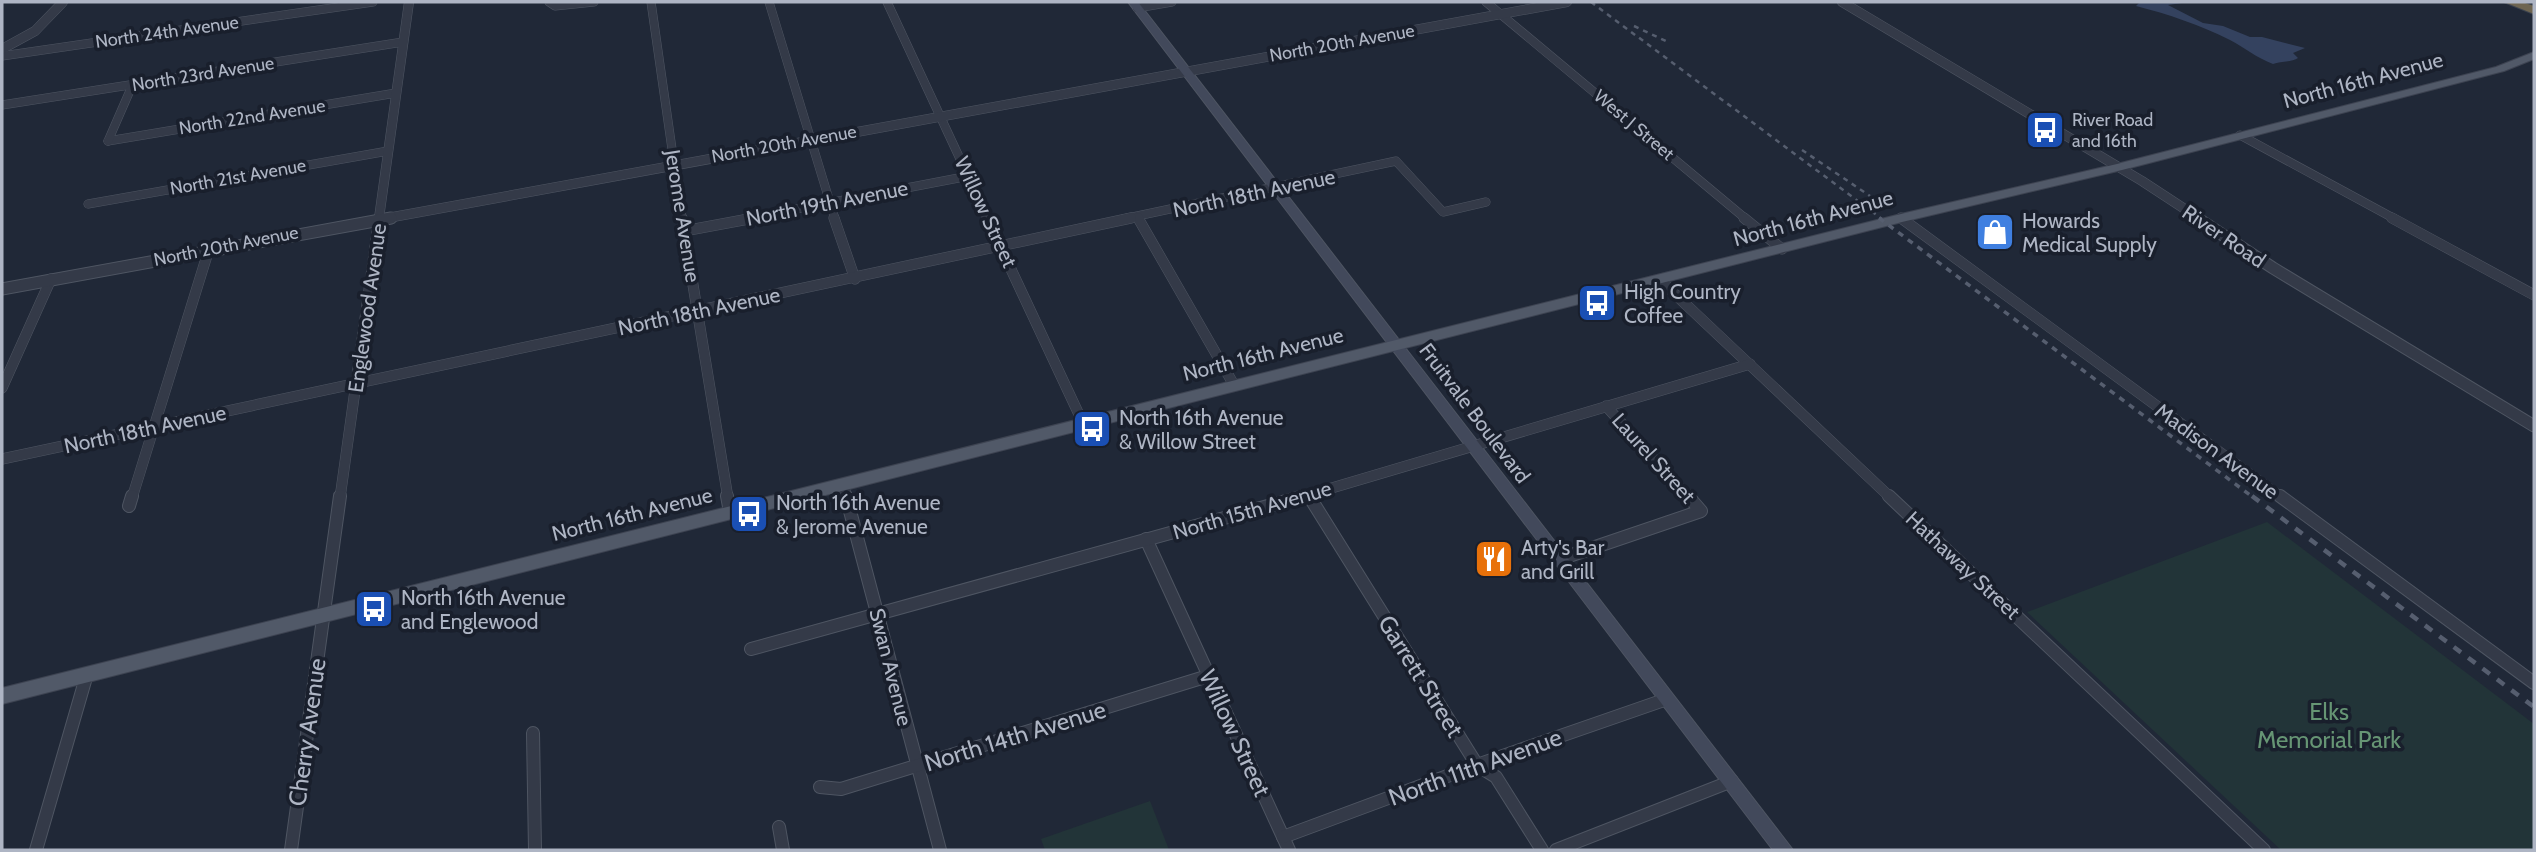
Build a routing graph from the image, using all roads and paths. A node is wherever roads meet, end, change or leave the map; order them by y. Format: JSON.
{"nodes":[{"id":1,"x":63,"y":2,"type":"edge"},
{"id":2,"x":373,"y":2,"type":"edge"},
{"id":3,"x":409,"y":2,"type":"edge"},
{"id":4,"x":549,"y":2,"type":"edge"},
{"id":5,"x":594,"y":2,"type":"edge"},
{"id":6,"x":651,"y":2,"type":"edge"},
{"id":7,"x":769,"y":2,"type":"edge"},
{"id":8,"x":887,"y":2,"type":"edge"},
{"id":9,"x":1172,"y":2,"type":"edge"},
{"id":10,"x":1486,"y":2,"type":"edge"},
{"id":11,"x":1567,"y":2,"type":"edge"},
{"id":12,"x":1842,"y":2,"type":"edge"},
{"id":13,"x":2510,"y":2,"type":"edge"},
{"id":14,"x":1135,"y":5,"type":"edge"},
{"id":15,"x":2534,"y":10,"type":"edge"},
{"id":16,"x":1500,"y":14,"type":"junction"},
{"id":17,"x":403,"y":42,"type":"junction"},
{"id":18,"x":2,"y":49,"type":"edge"},
{"id":19,"x":2534,"y":55,"type":"edge"},
{"id":20,"x":2,"y":56,"type":"edge"},
{"id":21,"x":1185,"y":71,"type":"junction"},
{"id":22,"x":132,"y":86,"type":"junction"},
{"id":23,"x":396,"y":93,"type":"junction"},
{"id":24,"x":2,"y":105,"type":"edge"},
{"id":25,"x":939,"y":116,"type":"junction"},
{"id":26,"x":2240,"y":135,"type":"junction"},
{"id":27,"x":810,"y":139,"type":"junction"},
{"id":28,"x":388,"y":151,"type":"junction"},
{"id":29,"x":674,"y":164,"type":"junction"},
{"id":30,"x":2118,"y":167,"type":"junction"},
{"id":31,"x":969,"y":176,"type":"junction"},
{"id":32,"x":1274,"y":188,"type":"junction"},
{"id":33,"x":1486,"y":202,"type":"dead end"},
{"id":34,"x":829,"y":203,"type":"junction"},
{"id":35,"x":88,"y":204,"type":"dead end"},
{"id":36,"x":379,"y":218,"type":"junction"},
{"id":37,"x":1138,"y":218,"type":"junction"},
{"id":38,"x":1901,"y":218,"type":"junction"},
{"id":39,"x":684,"y":231,"type":"junction"},
{"id":40,"x":1002,"y":246,"type":"junction"},
{"id":41,"x":209,"y":249,"type":"junction"},
{"id":42,"x":1782,"y":249,"type":"junction"},
{"id":43,"x":51,"y":279,"type":"junction"},
{"id":44,"x":855,"y":279,"type":"junction"},
{"id":45,"x":1660,"y":280,"type":"junction"},
{"id":46,"x":2,"y":289,"type":"edge"},
{"id":47,"x":2534,"y":295,"type":"edge"},
{"id":48,"x":698,"y":311,"type":"junction"},
{"id":49,"x":1396,"y":345,"type":"junction"},
{"id":50,"x":1750,"y":364,"type":"junction"},
{"id":51,"x":356,"y":383,"type":"junction"},
{"id":52,"x":1234,"y":385,"type":"junction"},
{"id":53,"x":2,"y":388,"type":"edge"},
{"id":54,"x":1606,"y":406,"type":"junction"},
{"id":55,"x":1083,"y":423,"type":"junction"},
{"id":56,"x":2534,"y":426,"type":"edge"},
{"id":57,"x":154,"y":427,"type":"junction"},
{"id":58,"x":1473,"y":446,"type":"junction"},
{"id":59,"x":2,"y":459,"type":"edge"},
{"id":60,"x":843,"y":484,"type":"junction"},
{"id":61,"x":1308,"y":495,"type":"junction"},
{"id":62,"x":129,"y":506,"type":"dead end"},
{"id":63,"x":730,"y":512,"type":"junction"},
{"id":64,"x":1146,"y":539,"type":"junction"},
{"id":65,"x":1560,"y":559,"type":"junction"},
{"id":66,"x":324,"y":613,"type":"junction"},
{"id":67,"x":878,"y":614,"type":"junction"},
{"id":68,"x":751,"y":649,"type":"dead end"},
{"id":69,"x":87,"y":674,"type":"junction"},
{"id":70,"x":1208,"y":676,"type":"junction"},
{"id":71,"x":2534,"y":684,"type":"edge"},
{"id":72,"x":2,"y":696,"type":"edge"},
{"id":73,"x":1667,"y":699,"type":"junction"},
{"id":74,"x":533,"y":733,"type":"dead end"},
{"id":75,"x":1477,"y":765,"type":"junction"},
{"id":76,"x":917,"y":767,"type":"junction"},
{"id":77,"x":1732,"y":782,"type":"junction"},
{"id":78,"x":820,"y":787,"type":"dead end"},
{"id":79,"x":779,"y":827,"type":"dead end"},
{"id":80,"x":1286,"y":844,"type":"edge"},
{"id":81,"x":36,"y":850,"type":"edge"},
{"id":82,"x":291,"y":850,"type":"edge"},
{"id":83,"x":535,"y":850,"type":"edge"},
{"id":84,"x":783,"y":850,"type":"edge"},
{"id":85,"x":940,"y":850,"type":"edge"},
{"id":86,"x":1542,"y":850,"type":"edge"},
{"id":87,"x":1556,"y":850,"type":"edge"},
{"id":88,"x":1784,"y":850,"type":"edge"},
{"id":89,"x":2264,"y":850,"type":"edge"}],
"edges":[{"from":1,"to":18,"type":"street"},
{"from":2,"to":20,"type":"street","name":"North 24th Avenue"},
{"from":3,"to":17,"type":"street","name":"Englewood Avenue"},
{"from":4,"to":5,"type":"street"},
{"from":6,"to":29,"type":"street","name":"Jerome Avenue"},
{"from":7,"to":27,"type":"street"},
{"from":8,"to":25,"type":"street","name":"Willow Street"},
{"from":9,"to":14,"type":"street"},
{"from":10,"to":16,"type":"street","name":"West J Street"},
{"from":11,"to":16,"type":"street","name":"North 20th Avenue"},
{"from":12,"to":30,"type":"street","name":"River Road"},
{"from":13,"to":15,"type":"highway"},
{"from":14,"to":21,"type":"main road","name":"Fruitvale Boulevard"},
{"from":16,"to":21,"type":"street","name":"North 20th Avenue"},
{"from":16,"to":42,"type":"street","name":"West J Street"},
{"from":17,"to":22,"type":"street","name":"North 23rd Avenue"},
{"from":17,"to":23,"type":"street","name":"Englewood Avenue"},
{"from":19,"to":26,"type":"main road","name":"North 16th Avenue"},
{"from":21,"to":25,"type":"street","name":"North 20th Avenue"},
{"from":21,"to":32,"type":"main road","name":"Fruitvale Boulevard"},
{"from":22,"to":23,"type":"street","name":"North 22nd Avenue"},
{"from":22,"to":24,"type":"street","name":"North 23rd Avenue"},
{"from":23,"to":28,"type":"street","name":"Englewood Avenue"},
{"from":25,"to":27,"type":"street","name":"North 20th Avenue"},
{"from":25,"to":31,"type":"street","name":"Willow Street"},
{"from":26,"to":30,"type":"main road","name":"North 16th Avenue"},
{"from":26,"to":47,"type":"street"},
{"from":27,"to":29,"type":"street","name":"North 20th Avenue"},
{"from":27,"to":34,"type":"street"},
{"from":28,"to":35,"type":"street","name":"North 21st Avenue"},
{"from":28,"to":36,"type":"street","name":"Englewood Avenue"},
{"from":29,"to":36,"type":"street","name":"North 20th Avenue"},
{"from":29,"to":39,"type":"street","name":"Jerome Avenue"},
{"from":30,"to":38,"type":"main road","name":"North 16th Avenue"},
{"from":30,"to":56,"type":"street","name":"River Road"},
{"from":31,"to":34,"type":"street","name":"North 19th Avenue"},
{"from":31,"to":40,"type":"street","name":"Willow Street"},
{"from":32,"to":33,"type":"street","name":"North 18th Avenue"},
{"from":32,"to":37,"type":"street","name":"North 18th Avenue"},
{"from":32,"to":49,"type":"main road","name":"Fruitvale Boulevard"},
{"from":34,"to":39,"type":"street","name":"North 19th Avenue"},
{"from":34,"to":44,"type":"street"},
{"from":36,"to":41,"type":"street","name":"North 20th Avenue"},
{"from":36,"to":51,"type":"street","name":"Englewood Avenue"},
{"from":37,"to":40,"type":"street","name":"North 18th Avenue"},
{"from":37,"to":52,"type":"street"},
{"from":38,"to":42,"type":"main road","name":"North 16th Avenue"},
{"from":38,"to":71,"type":"street","name":"Madison Avenue"},
{"from":39,"to":48,"type":"street","name":"Jerome Avenue"},
{"from":40,"to":44,"type":"street","name":"North 18th Avenue"},
{"from":40,"to":55,"type":"street","name":"Willow Street"},
{"from":41,"to":43,"type":"street","name":"North 20th Avenue"},
{"from":41,"to":57,"type":"street"},
{"from":42,"to":45,"type":"main road","name":"North 16th Avenue"},
{"from":43,"to":46,"type":"street","name":"North 20th Avenue"},
{"from":43,"to":53,"type":"street"},
{"from":44,"to":48,"type":"street","name":"North 18th Avenue"},
{"from":45,"to":49,"type":"main road","name":"North 16th Avenue"},
{"from":45,"to":50,"type":"street","name":"Hathaway Street"},
{"from":48,"to":51,"type":"street","name":"North 18th Avenue"},
{"from":48,"to":63,"type":"street","name":"Jerome Avenue"},
{"from":49,"to":52,"type":"main road","name":"North 16th Avenue"},
{"from":49,"to":58,"type":"main road","name":"Fruitvale Boulevard"},
{"from":50,"to":54,"type":"street","name":"North 15th Avenue"},
{"from":50,"to":89,"type":"street","name":"Hathaway Street"},
{"from":51,"to":57,"type":"street","name":"North 18th Avenue"},
{"from":51,"to":66,"type":"street","name":"Englewood Avenue"},
{"from":52,"to":55,"type":"main road","name":"North 16th Avenue"},
{"from":54,"to":58,"type":"street","name":"North 15th Avenue"},
{"from":54,"to":65,"type":"street","name":"Laurel Street"},
{"from":55,"to":60,"type":"main road","name":"North 16th Avenue"},
{"from":57,"to":59,"type":"street","name":"North 18th Avenue"},
{"from":57,"to":62,"type":"street"},
{"from":58,"to":61,"type":"street","name":"North 15th Avenue"},
{"from":58,"to":65,"type":"main road","name":"Fruitvale Boulevard"},
{"from":60,"to":63,"type":"main road","name":"North 16th Avenue"},
{"from":60,"to":67,"type":"street","name":"Swan Avenue"},
{"from":61,"to":64,"type":"street","name":"North 15th Avenue"},
{"from":61,"to":75,"type":"street","name":"Garrett Street"},
{"from":63,"to":66,"type":"main road","name":"North 16th Avenue"},
{"from":64,"to":67,"type":"street","name":"North 15th Avenue"},
{"from":64,"to":70,"type":"street","name":"Willow Street"},
{"from":65,"to":73,"type":"main road","name":"Fruitvale Boulevard"},
{"from":66,"to":69,"type":"main road","name":"North 16th Avenue"},
{"from":66,"to":82,"type":"street","name":"Cherry Avenue"},
{"from":67,"to":68,"type":"street","name":"North 15th Avenue"},
{"from":67,"to":76,"type":"street","name":"Swan Avenue"},
{"from":69,"to":72,"type":"main road","name":"North 16th Avenue"},
{"from":69,"to":81,"type":"street"},
{"from":70,"to":76,"type":"street","name":"North 14th Avenue"},
{"from":70,"to":80,"type":"street","name":"Willow Street"},
{"from":73,"to":75,"type":"street","name":"North 11th Avenue"},
{"from":73,"to":77,"type":"main road","name":"Fruitvale Boulevard"},
{"from":74,"to":83,"type":"street"},
{"from":75,"to":80,"type":"street","name":"North 11th Avenue"},
{"from":75,"to":86,"type":"street","name":"Garrett Street"},
{"from":76,"to":78,"type":"street","name":"North 14th Avenue"},
{"from":76,"to":85,"type":"street","name":"Swan Avenue"},
{"from":77,"to":87,"type":"street"},
{"from":77,"to":88,"type":"main road","name":"Fruitvale Boulevard"},
{"from":79,"to":84,"type":"street"}]}
